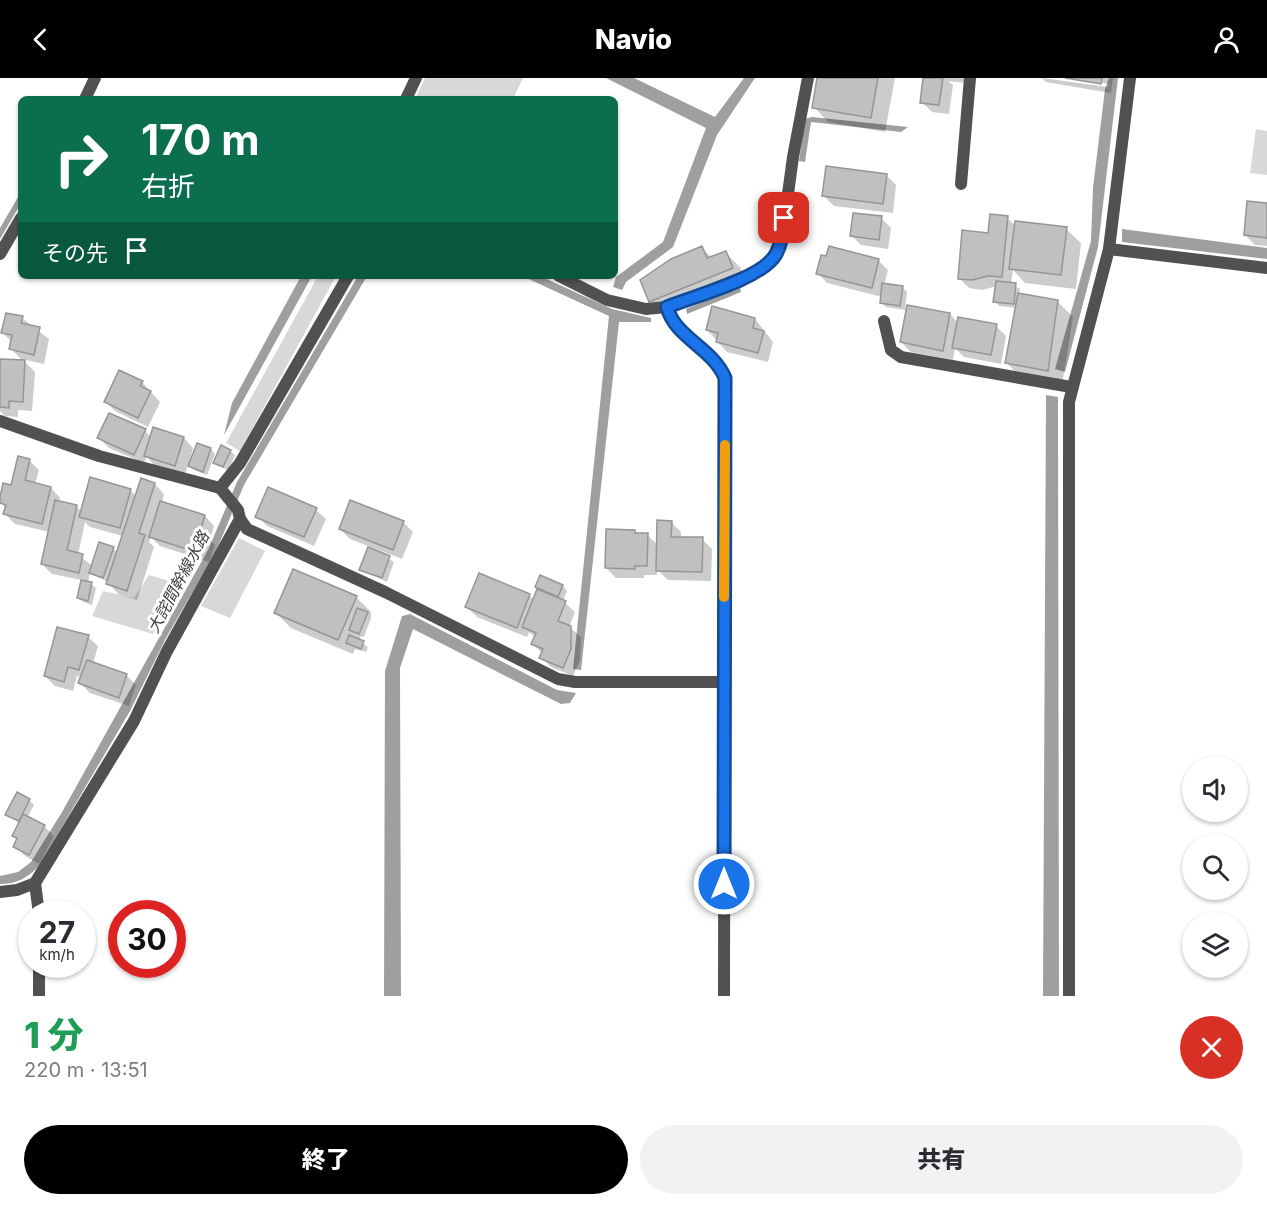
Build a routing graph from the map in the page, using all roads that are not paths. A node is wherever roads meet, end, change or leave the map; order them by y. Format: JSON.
{"nodes":[{"id":1,"x":95,"y":78,"type":"edge"},
{"id":2,"x":416,"y":78,"type":"edge"},
{"id":3,"x":808,"y":78,"type":"edge"},
{"id":4,"x":970,"y":78,"type":"edge"},
{"id":5,"x":1130,"y":78,"type":"edge"},
{"id":6,"x":86,"y":96,"type":"edge"},
{"id":7,"x":407,"y":96,"type":"edge"},
{"id":8,"x":961,"y":184,"type":"dead end"},
{"id":9,"x":18,"y":223,"type":"edge"},
{"id":10,"x":1109,"y":249,"type":"junction"},
{"id":11,"x":0,"y":254,"type":"edge"},
{"id":12,"x":1267,"y":268,"type":"edge"},
{"id":13,"x":346,"y":279,"type":"edge"},
{"id":14,"x":565,"y":279,"type":"edge"},
{"id":15,"x":667,"y":307,"type":"junction"},
{"id":16,"x":884,"y":321,"type":"dead end"},
{"id":17,"x":1071,"y":387,"type":"junction"},
{"id":18,"x":0,"y":421,"type":"edge"},
{"id":19,"x":223,"y":492,"type":"junction"},
{"id":20,"x":239,"y":514,"type":"junction"},
{"id":21,"x":723,"y":682,"type":"junction"},
{"id":22,"x":35,"y":883,"type":"junction"},
{"id":23,"x":0,"y":892,"type":"edge"},
{"id":24,"x":37,"y":900,"type":"edge"},
{"id":25,"x":39,"y":978,"type":"edge"},
{"id":26,"x":39,"y":996,"type":"edge"},
{"id":27,"x":724,"y":996,"type":"edge"},
{"id":28,"x":1069,"y":996,"type":"edge"}],
"edges":[{"from":1,"to":6,"type":"street"},
{"from":2,"to":7,"type":"street"},
{"from":3,"to":15,"type":"street"},
{"from":4,"to":8,"type":"street"},
{"from":5,"to":10,"type":"street"},
{"from":9,"to":11,"type":"street"},
{"from":10,"to":12,"type":"street"},
{"from":10,"to":17,"type":"street"},
{"from":13,"to":19,"type":"street"},
{"from":14,"to":15,"type":"street"},
{"from":15,"to":21,"type":"street"},
{"from":16,"to":17,"type":"street"},
{"from":17,"to":28,"type":"street"},
{"from":18,"to":19,"type":"street"},
{"from":19,"to":20,"type":"street"},
{"from":20,"to":21,"type":"street"},
{"from":20,"to":22,"type":"street"},
{"from":21,"to":27,"type":"street"},
{"from":22,"to":23,"type":"street"},
{"from":22,"to":24,"type":"street"},
{"from":25,"to":26,"type":"street"}]}
